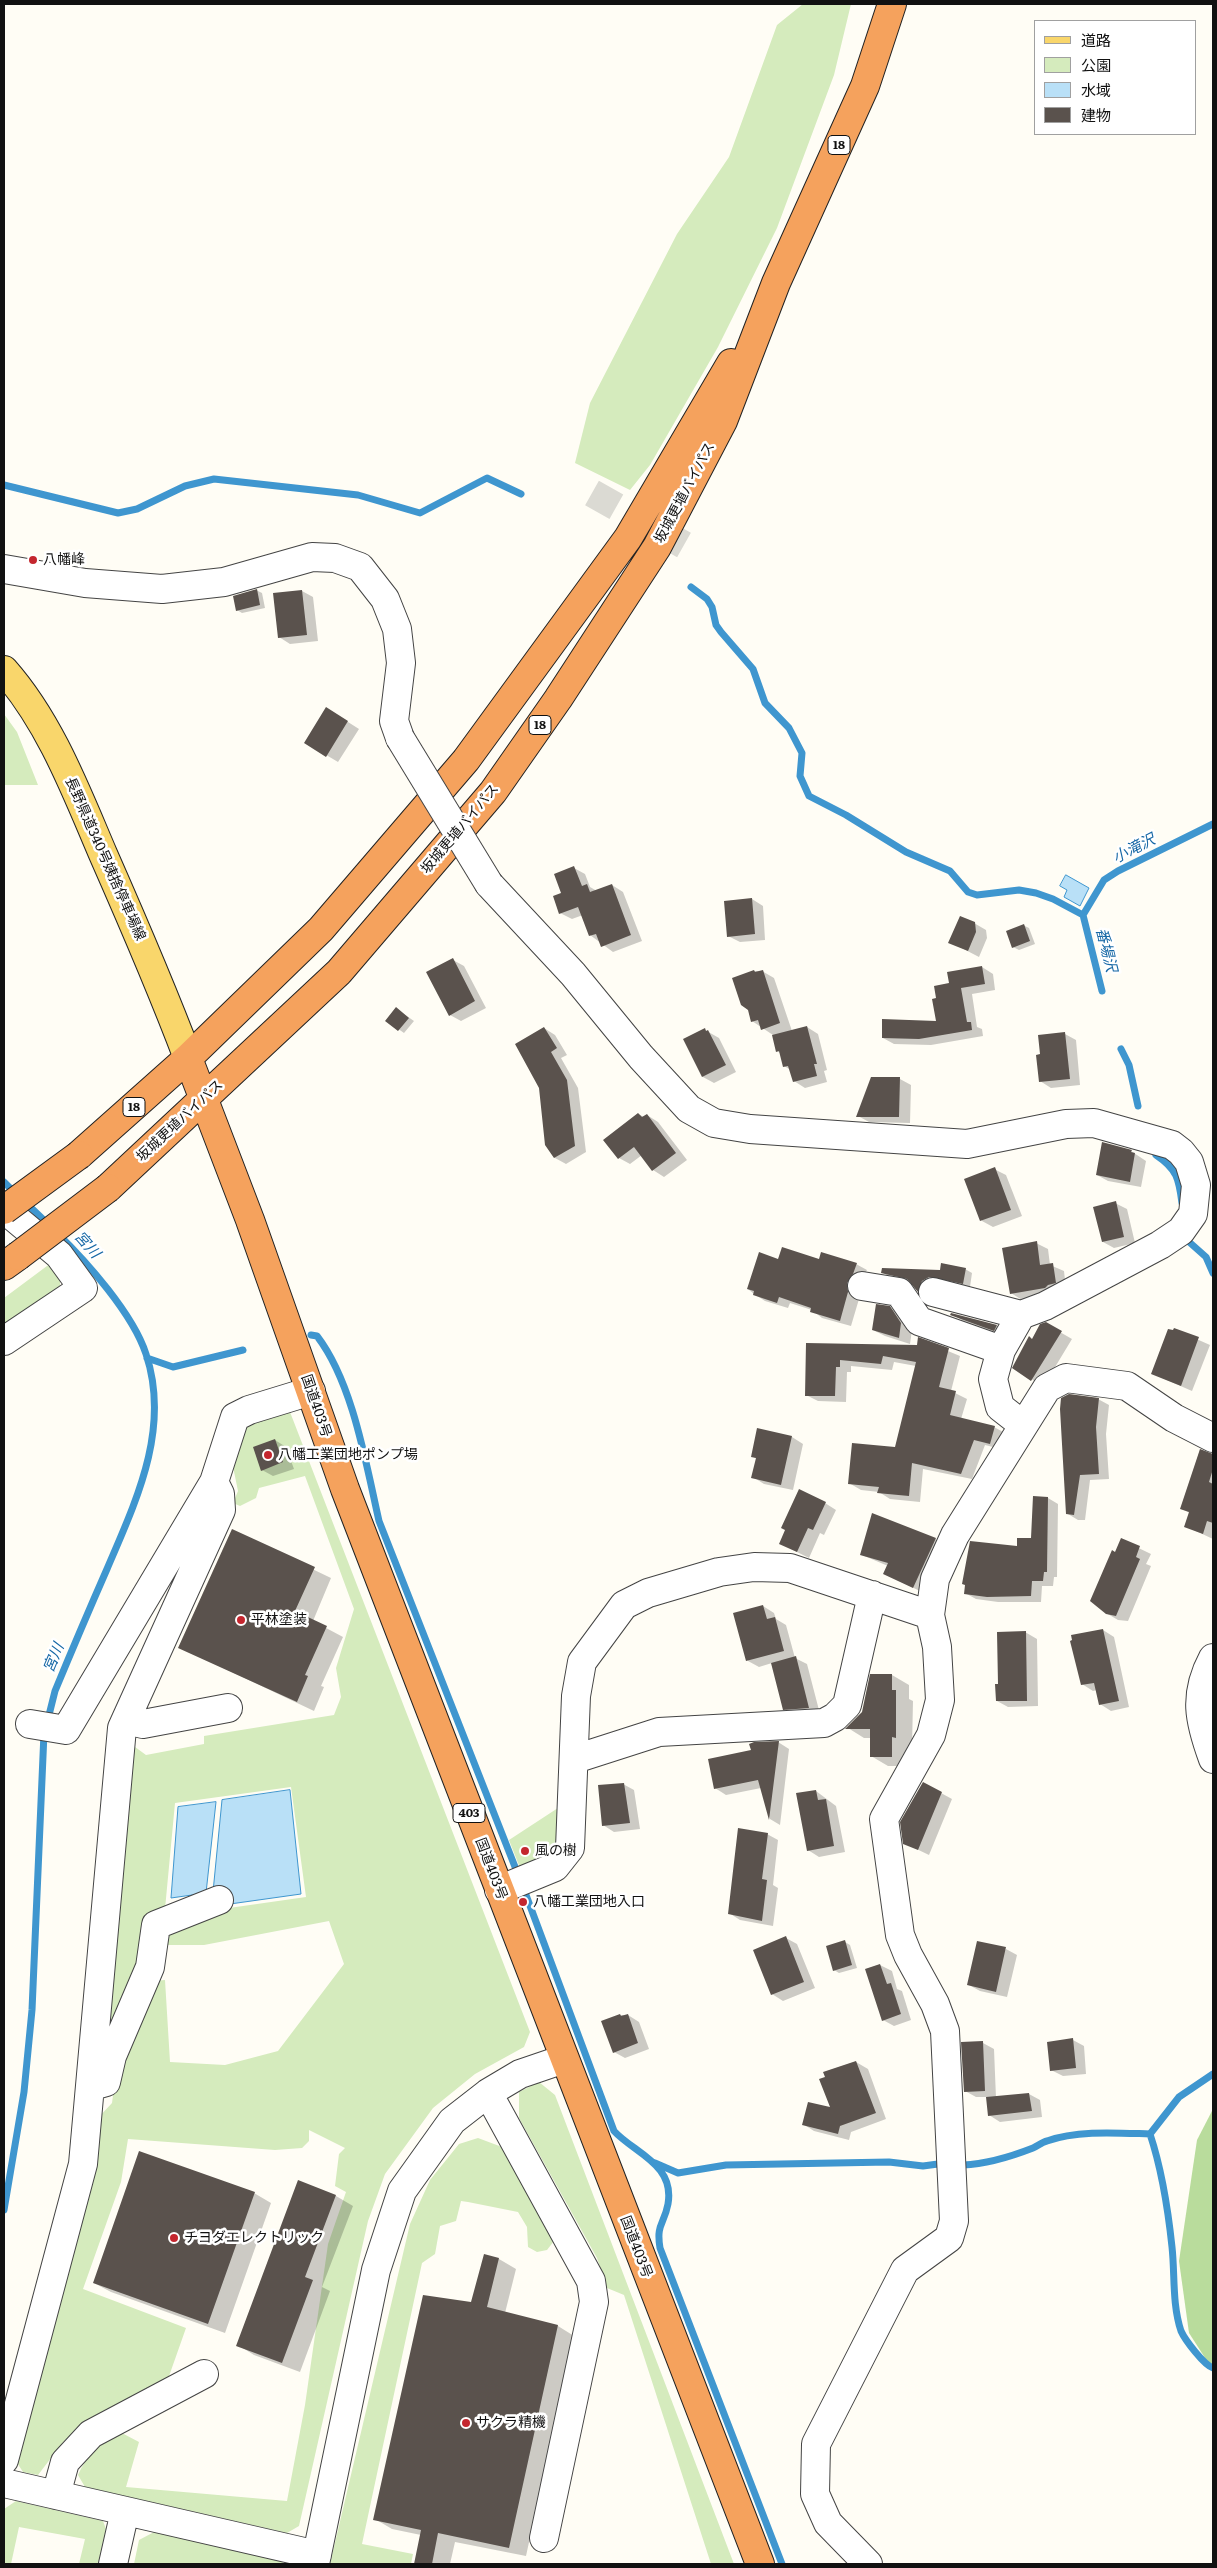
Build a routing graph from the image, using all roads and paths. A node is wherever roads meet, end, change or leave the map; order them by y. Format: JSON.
{"nodes":[{"id":1,"x":892,"y":4,"type":"edge"},
{"id":2,"x":776,"y":284,"type":"junction"},
{"id":3,"x":4,"y":569,"type":"edge"},
{"id":4,"x":4,"y":670,"type":"edge"},
{"id":5,"x":188,"y":1058,"type":"junction"},
{"id":6,"x":204,"y":1099,"type":"junction"},
{"id":7,"x":4,"y":1209,"type":"edge"},
{"id":8,"x":11,"y":1261,"type":"edge"},
{"id":9,"x":862,"y":1286,"type":"dead end"},
{"id":10,"x":933,"y":1292,"type":"dead end"},
{"id":11,"x":1021,"y":1315,"type":"junction"},
{"id":12,"x":4,"y":1341,"type":"edge"},
{"id":13,"x":1001,"y":1350,"type":"junction"},
{"id":14,"x":311,"y":1390,"type":"junction"},
{"id":15,"x":1023,"y":1426,"type":"junction"},
{"id":16,"x":1213,"y":1438,"type":"edge"},
{"id":17,"x":214,"y":1482,"type":"junction"},
{"id":18,"x":872,"y":1595,"type":"junction"},
{"id":19,"x":930,"y":1615,"type":"junction"},
{"id":20,"x":1213,"y":1658,"type":"edge"},
{"id":21,"x":228,"y":1708,"type":"dead end"},
{"id":22,"x":126,"y":1720,"type":"junction"},
{"id":23,"x":30,"y":1724,"type":"dead end"},
{"id":24,"x":575,"y":1759,"type":"junction"},
{"id":25,"x":1213,"y":1759,"type":"edge"},
{"id":26,"x":513,"y":1885,"type":"junction"},
{"id":27,"x":219,"y":1900,"type":"dead end"},
{"id":28,"x":564,"y":2059,"type":"junction"},
{"id":29,"x":91,"y":2087,"type":"junction"},
{"id":30,"x":488,"y":2093,"type":"junction"},
{"id":31,"x":204,"y":2374,"type":"dead end"},
{"id":32,"x":4,"y":2460,"type":"edge"},
{"id":33,"x":4,"y":2483,"type":"edge"},
{"id":34,"x":56,"y":2495,"type":"junction"},
{"id":35,"x":125,"y":2511,"type":"junction"},
{"id":36,"x":544,"y":2538,"type":"dead end"},
{"id":37,"x":316,"y":2560,"type":"edge"},
{"id":38,"x":114,"y":2564,"type":"edge"},
{"id":39,"x":760,"y":2564,"type":"edge"},
{"id":40,"x":868,"y":2564,"type":"edge"}],
"edges":[{"from":1,"to":2,"type":"highway","name":"坂城更埴バイパス","number":"18"},
{"from":2,"to":5,"type":"highway","name":"坂城更埴バイパス","number":"18"},
{"from":2,"to":6,"type":"highway","name":"坂城更埴バイパス","number":"18"},
{"from":3,"to":11,"type":"street","bridge":true},
{"from":4,"to":5,"type":"main road","name":"長野県道340号姨捨停車場線"},
{"from":5,"to":6,"type":"highway","name":"国道403号","number":"403"},
{"from":5,"to":7,"type":"highway","name":"坂城更埴バイパス","number":"18","bridge":true},
{"from":6,"to":8,"type":"highway","name":"坂城更埴バイパス","number":"18","bridge":true},
{"from":6,"to":14,"type":"highway","name":"国道403号","number":"403"},
{"from":7,"to":12,"type":"street"},
{"from":9,"to":13,"type":"street"},
{"from":10,"to":11,"type":"street"},
{"from":11,"to":13,"type":"street"},
{"from":13,"to":15,"type":"street"},
{"from":14,"to":17,"type":"street"},
{"from":14,"to":26,"type":"highway","name":"国道403号","number":"403"},
{"from":15,"to":16,"type":"street"},
{"from":15,"to":19,"type":"street"},
{"from":17,"to":22,"type":"street"},
{"from":17,"to":23,"type":"street"},
{"from":18,"to":19,"type":"street"},
{"from":18,"to":24,"type":"street"},
{"from":18,"to":24,"type":"street"},
{"from":19,"to":40,"type":"street"},
{"from":20,"to":25,"type":"street"},
{"from":21,"to":22,"type":"street"},
{"from":22,"to":29,"type":"street"},
{"from":24,"to":26,"type":"street"},
{"from":26,"to":28,"type":"highway","name":"国道403号","number":"403"},
{"from":27,"to":29,"type":"street"},
{"from":28,"to":30,"type":"street"},
{"from":28,"to":39,"type":"highway","name":"国道403号","number":"403"},
{"from":29,"to":32,"type":"street"},
{"from":30,"to":36,"type":"street"},
{"from":30,"to":37,"type":"street"},
{"from":31,"to":34,"type":"street"},
{"from":33,"to":34,"type":"street"},
{"from":34,"to":35,"type":"street"},
{"from":35,"to":37,"type":"street"},
{"from":35,"to":38,"type":"street"}]}
